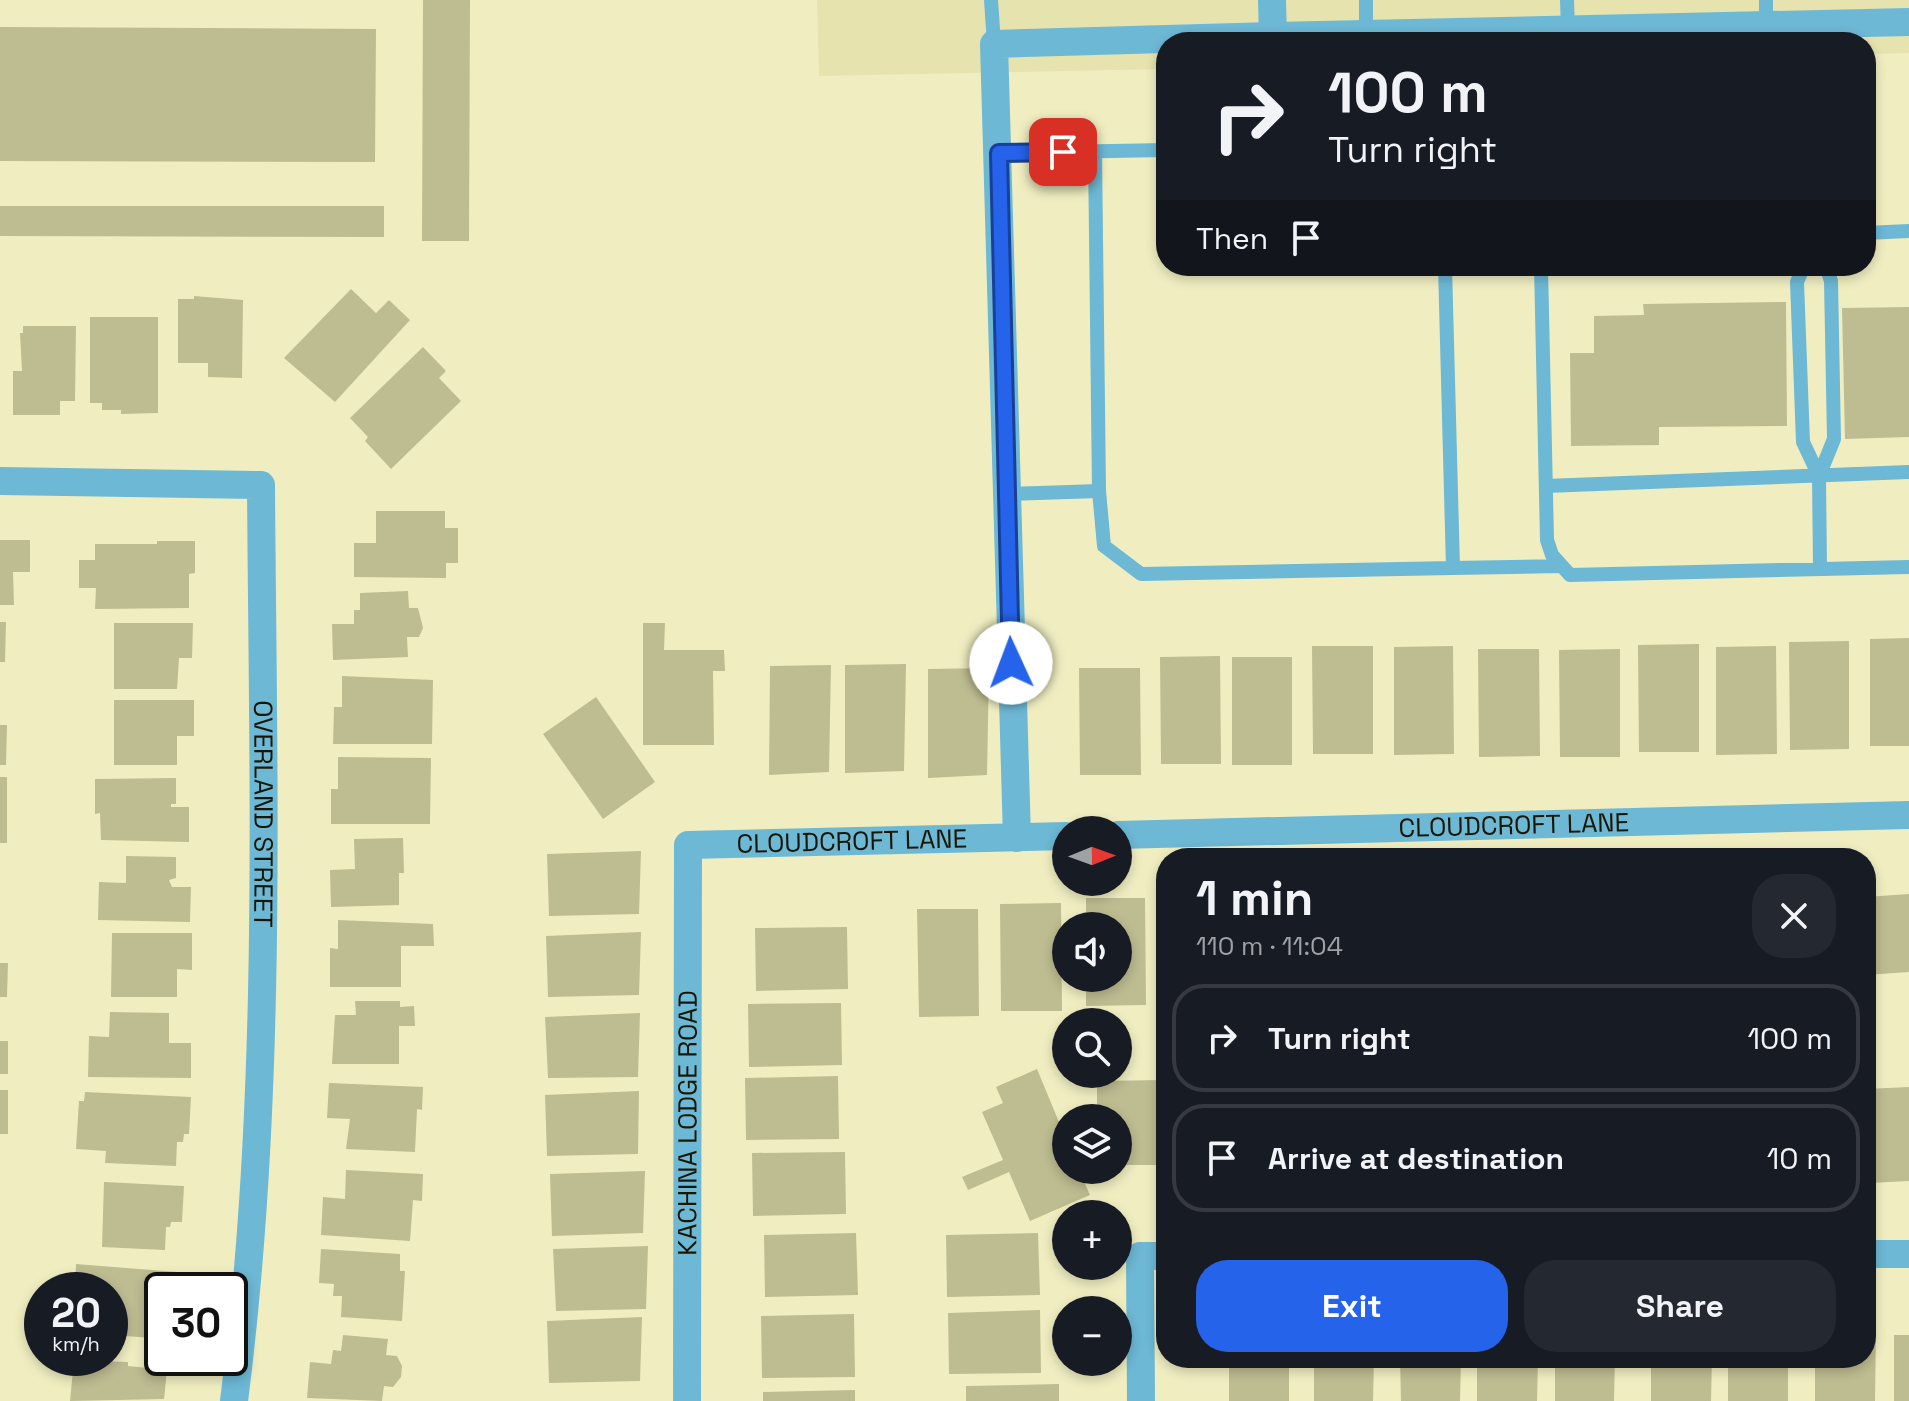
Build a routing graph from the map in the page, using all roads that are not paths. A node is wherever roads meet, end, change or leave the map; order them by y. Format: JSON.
{"nodes":[{"id":1,"x":991,"y":0,"type":"edge"},
{"id":2,"x":1272,"y":0,"type":"edge"},
{"id":3,"x":1366,"y":0,"type":"edge"},
{"id":4,"x":1567,"y":0,"type":"edge"},
{"id":5,"x":1766,"y":12,"type":"edge"},
{"id":6,"x":1909,"y":22,"type":"edge"},
{"id":7,"x":1568,"y":29,"type":"junction"},
{"id":8,"x":1273,"y":32,"type":"edge"},
{"id":9,"x":1366,"y":32,"type":"edge"},
{"id":10,"x":1554,"y":32,"type":"edge"},
{"id":11,"x":1812,"y":32,"type":"edge"},
{"id":12,"x":1823,"y":32,"type":"edge"},
{"id":13,"x":1156,"y":39,"type":"edge"},
{"id":14,"x":994,"y":44,"type":"junction"},
{"id":15,"x":1156,"y":150,"type":"edge"},
{"id":16,"x":1095,"y":151,"type":"junction"},
{"id":17,"x":999,"y":153,"type":"junction"},
{"id":18,"x":1909,"y":231,"type":"edge"},
{"id":19,"x":1876,"y":233,"type":"edge"},
{"id":20,"x":1445,"y":276,"type":"edge"},
{"id":21,"x":1541,"y":276,"type":"edge"},
{"id":22,"x":1800,"y":276,"type":"edge"},
{"id":23,"x":1829,"y":276,"type":"edge"},
{"id":24,"x":1909,"y":472,"type":"edge"},
{"id":25,"x":1819,"y":476,"type":"junction"},
{"id":26,"x":0,"y":481,"type":"edge"},
{"id":27,"x":1546,"y":486,"type":"junction"},
{"id":28,"x":1099,"y":491,"type":"junction"},
{"id":29,"x":1007,"y":494,"type":"junction"},
{"id":30,"x":1560,"y":566,"type":"junction"},
{"id":31,"x":1909,"y":567,"type":"edge"},
{"id":32,"x":1453,"y":568,"type":"junction"},
{"id":33,"x":1820,"y":569,"type":"junction"},
{"id":34,"x":1909,"y":815,"type":"edge"},
{"id":35,"x":1132,"y":835,"type":"edge"},
{"id":36,"x":1052,"y":837,"type":"edge"},
{"id":37,"x":1017,"y":838,"type":"junction"},
{"id":38,"x":688,"y":845,"type":"joint"},
{"id":39,"x":1876,"y":1254,"type":"edge"},
{"id":40,"x":1909,"y":1254,"type":"edge"},
{"id":41,"x":1156,"y":1256,"type":"edge"},
{"id":42,"x":234,"y":1401,"type":"edge"},
{"id":43,"x":687,"y":1401,"type":"edge"},
{"id":44,"x":1141,"y":1401,"type":"edge"}],
"edges":[{"from":1,"to":14,"type":"lane"},
{"from":2,"to":8,"type":"street"},
{"from":3,"to":9,"type":"lane"},
{"from":4,"to":7,"type":"lane"},
{"from":5,"to":7,"type":"street"},
{"from":5,"to":11,"type":"street"},
{"from":6,"to":12,"type":"street"},
{"from":7,"to":10,"type":"street"},
{"from":13,"to":14,"type":"street"},
{"from":14,"to":17,"type":"street"},
{"from":15,"to":16,"type":"lane"},
{"from":16,"to":17,"type":"lane"},
{"from":16,"to":28,"type":"lane"},
{"from":17,"to":29,"type":"street"},
{"from":18,"to":19,"type":"lane"},
{"from":20,"to":32,"type":"lane"},
{"from":21,"to":27,"type":"lane"},
{"from":22,"to":25,"type":"lane"},
{"from":23,"to":25,"type":"lane"},
{"from":24,"to":25,"type":"lane"},
{"from":25,"to":27,"type":"lane"},
{"from":25,"to":33,"type":"lane"},
{"from":26,"to":42,"type":"street","name":"OVERLAND STREET"},
{"from":27,"to":30,"type":"lane"},
{"from":28,"to":29,"type":"lane"},
{"from":28,"to":32,"type":"lane"},
{"from":29,"to":37,"type":"street"},
{"from":30,"to":32,"type":"lane"},
{"from":30,"to":33,"type":"lane"},
{"from":31,"to":33,"type":"lane"},
{"from":34,"to":35,"type":"street","name":"CLOUDCROFT LANE"},
{"from":36,"to":37,"type":"street","name":"CLOUDCROFT LANE"},
{"from":37,"to":38,"type":"street","name":"CLOUDCROFT LANE"},
{"from":38,"to":43,"type":"street","name":"KACHINA LODGE ROAD"},
{"from":39,"to":40,"type":"street"},
{"from":41,"to":44,"type":"street"}]}
